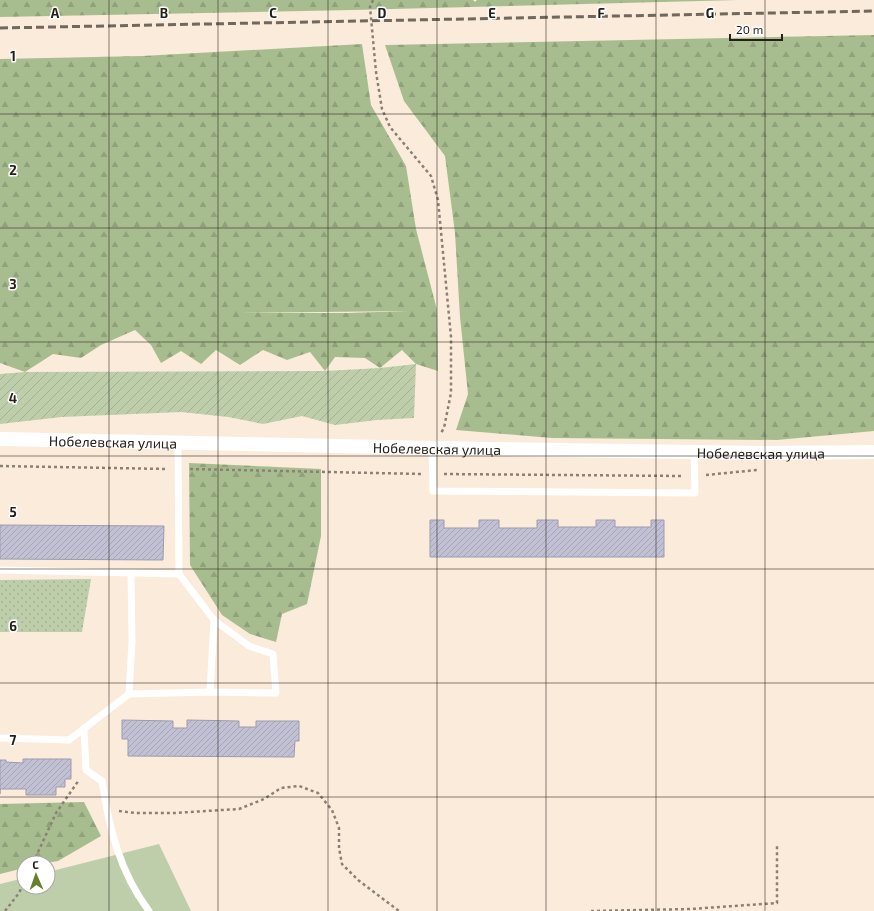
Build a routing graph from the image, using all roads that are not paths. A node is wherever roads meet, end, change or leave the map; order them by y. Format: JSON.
{"nodes":[{"id":1,"x":0,"y":439,"type":"edge"},
{"id":2,"x":178,"y":443,"type":"junction"},
{"id":3,"x":432,"y":448,"type":"junction"},
{"id":4,"x":694,"y":451,"type":"junction"},
{"id":5,"x":874,"y":452,"type":"edge"},
{"id":6,"x":0,"y":570,"type":"edge"},
{"id":7,"x":131,"y":573,"type":"junction"},
{"id":8,"x":179,"y":574,"type":"junction"},
{"id":9,"x":214,"y":620,"type":"junction"},
{"id":10,"x":210,"y":692,"type":"junction"},
{"id":11,"x":129,"y":694,"type":"junction"},
{"id":12,"x":84,"y":728,"type":"junction"},
{"id":13,"x":0,"y":738,"type":"edge"},
{"id":14,"x":149,"y":911,"type":"edge"}],
"edges":[{"from":1,"to":2,"type":"street","name":"Нобелевская улица"},
{"from":2,"to":3,"type":"street","name":"Нобелевская улица"},
{"from":2,"to":8,"type":"lane"},
{"from":3,"to":4,"type":"street","name":"Нобелевская улица"},
{"from":3,"to":4,"type":"lane"},
{"from":4,"to":5,"type":"street","name":"Нобелевская улица"},
{"from":6,"to":7,"type":"lane"},
{"from":7,"to":8,"type":"lane"},
{"from":7,"to":11,"type":"lane"},
{"from":8,"to":9,"type":"lane"},
{"from":9,"to":10,"type":"lane"},
{"from":9,"to":10,"type":"lane"},
{"from":10,"to":11,"type":"lane"},
{"from":11,"to":12,"type":"lane"},
{"from":12,"to":13,"type":"lane"},
{"from":12,"to":14,"type":"lane"}]}
